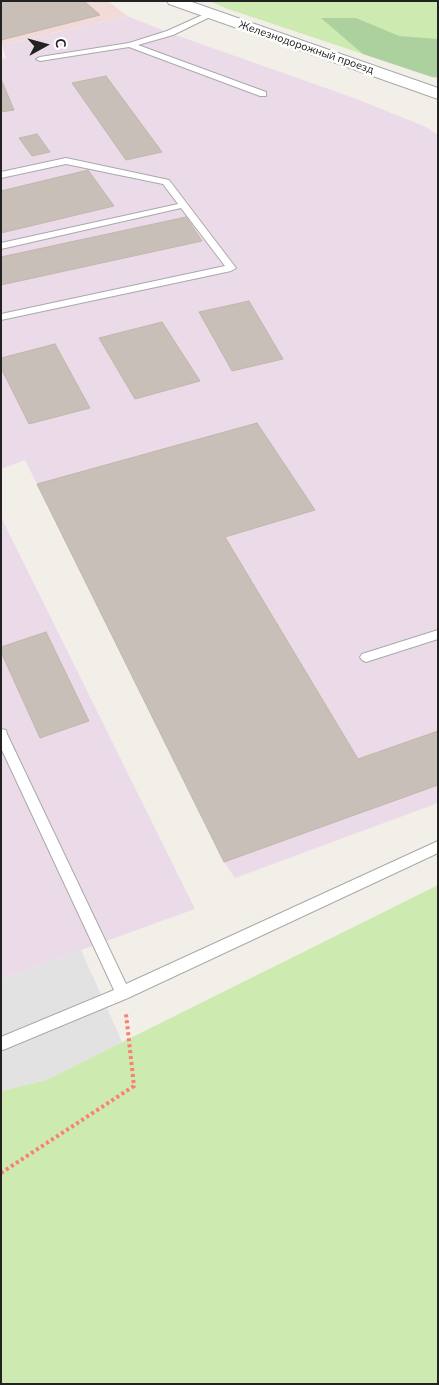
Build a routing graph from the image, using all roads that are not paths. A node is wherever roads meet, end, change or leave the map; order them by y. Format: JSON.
{"nodes":[{"id":1,"x":174,"y":1,"type":"edge"},
{"id":2,"x":209,"y":14,"type":"junction"},
{"id":3,"x":130,"y":44,"type":"junction"},
{"id":4,"x":40,"y":60,"type":"dead end"},
{"id":5,"x":263,"y":94,"type":"dead end"},
{"id":6,"x":438,"y":94,"type":"edge"},
{"id":7,"x":1,"y":175,"type":"edge"},
{"id":8,"x":185,"y":205,"type":"junction"},
{"id":9,"x":1,"y":246,"type":"edge"},
{"id":10,"x":1,"y":317,"type":"edge"},
{"id":11,"x":438,"y":634,"type":"edge"},
{"id":12,"x":366,"y":657,"type":"dead end"},
{"id":13,"x":1,"y":734,"type":"edge"},
{"id":14,"x":438,"y":847,"type":"edge"},
{"id":15,"x":123,"y":994,"type":"junction"},
{"id":16,"x":4,"y":1043,"type":"dead end"}],
"edges":[{"from":1,"to":2,"type":"street","name":"Железнодорожный проезд"},
{"from":2,"to":3,"type":"lane"},
{"from":2,"to":6,"type":"street","name":"Железнодорожный проезд"},
{"from":3,"to":4,"type":"lane"},
{"from":3,"to":5,"type":"lane"},
{"from":7,"to":8,"type":"lane"},
{"from":8,"to":9,"type":"lane"},
{"from":8,"to":10,"type":"lane"},
{"from":11,"to":12,"type":"lane"},
{"from":13,"to":15,"type":"lane"},
{"from":14,"to":15,"type":"lane"},
{"from":15,"to":16,"type":"lane"}]}
